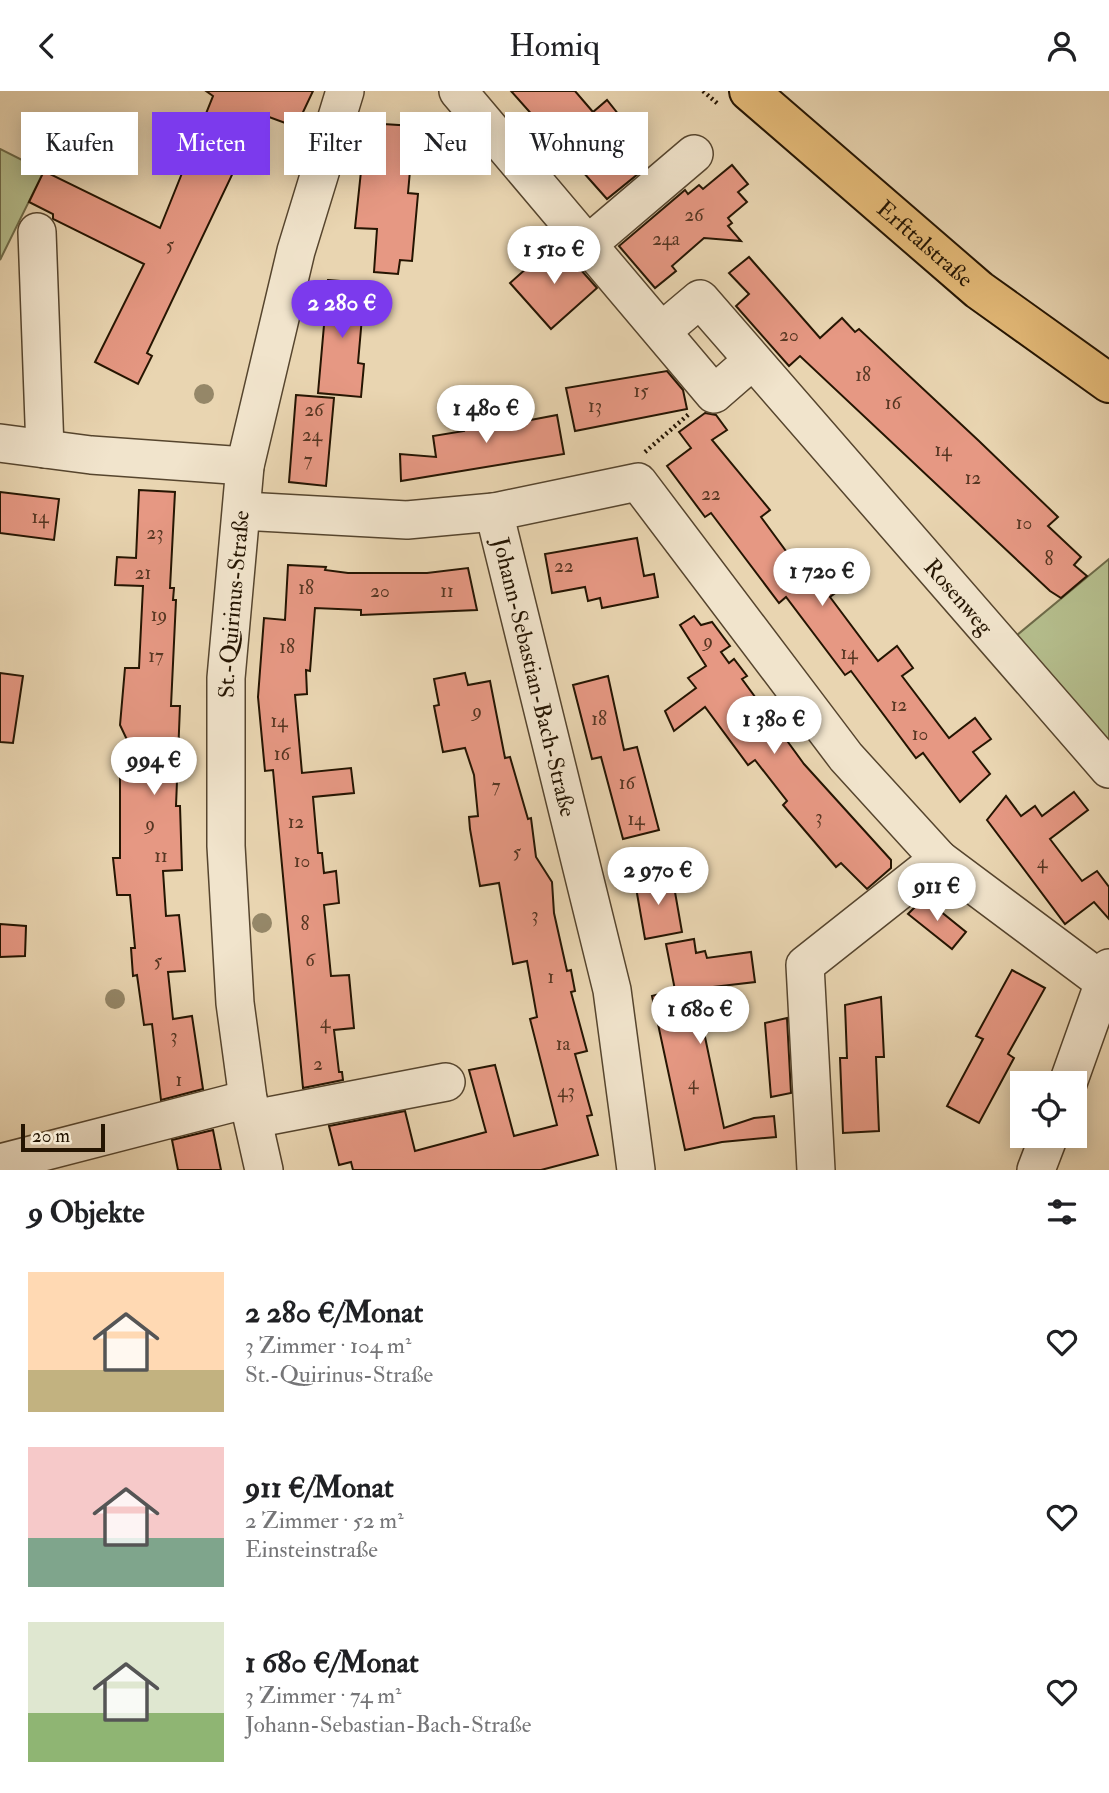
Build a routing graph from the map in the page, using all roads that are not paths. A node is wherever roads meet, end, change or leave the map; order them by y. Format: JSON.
{"nodes":[{"id":1,"x":345,"y":91,"type":"edge"},
{"id":2,"x":458,"y":91,"type":"edge"},
{"id":3,"x":750,"y":91,"type":"edge"},
{"id":4,"x":694,"y":154,"type":"dead end"},
{"id":5,"x":37,"y":232,"type":"dead end"},
{"id":6,"x":586,"y":245,"type":"junction"},
{"id":7,"x":662,"y":331,"type":"junction"},
{"id":8,"x":752,"y":361,"type":"junction"},
{"id":9,"x":1109,"y":383,"type":"edge"},
{"id":10,"x":0,"y":443,"type":"edge"},
{"id":11,"x":45,"y":449,"type":"junction"},
{"id":12,"x":245,"y":466,"type":"junction"},
{"id":13,"x":243,"y":510,"type":"junction"},
{"id":14,"x":494,"y":512,"type":"junction"},
{"id":15,"x":1109,"y":769,"type":"edge"},
{"id":16,"x":939,"y":859,"type":"junction"},
{"id":17,"x":1107,"y":975,"type":"edge"},
{"id":18,"x":1072,"y":1071,"type":"edge"},
{"id":19,"x":446,"y":1082,"type":"dead end"},
{"id":20,"x":251,"y":1109,"type":"junction"},
{"id":21,"x":1044,"y":1148,"type":"edge"},
{"id":22,"x":0,"y":1163,"type":"edge"},
{"id":23,"x":264,"y":1170,"type":"edge"},
{"id":24,"x":636,"y":1170,"type":"edge"},
{"id":25,"x":816,"y":1170,"type":"edge"},
{"id":26,"x":1036,"y":1170,"type":"edge"}],
"edges":[{"from":1,"to":12,"type":"street","name":"St.-Quirinus-Straße"},
{"from":2,"to":6,"type":"street"},
{"from":3,"to":9,"type":"main road","name":"Erfttalstraße"},
{"from":4,"to":6,"type":"street"},
{"from":5,"to":11,"type":"street"},
{"from":6,"to":7,"type":"street"},
{"from":7,"to":8,"type":"street","name":"Rosenweg"},
{"from":7,"to":8,"type":"street"},
{"from":8,"to":15,"type":"street","name":"Rosenweg"},
{"from":10,"to":11,"type":"street"},
{"from":11,"to":12,"type":"street"},
{"from":12,"to":13,"type":"street","name":"St.-Quirinus-Straße"},
{"from":13,"to":14,"type":"street"},
{"from":13,"to":20,"type":"street","name":"St.-Quirinus-Straße"},
{"from":14,"to":16,"type":"street"},
{"from":14,"to":24,"type":"street","name":"Johann-Sebastian-Bach-Straße"},
{"from":16,"to":17,"type":"street"},
{"from":16,"to":25,"type":"street"},
{"from":17,"to":18,"type":"street"},
{"from":19,"to":20,"type":"street"},
{"from":20,"to":22,"type":"street"},
{"from":20,"to":23,"type":"street","name":"St.-Quirinus-Straße"},
{"from":21,"to":26,"type":"street"}]}
